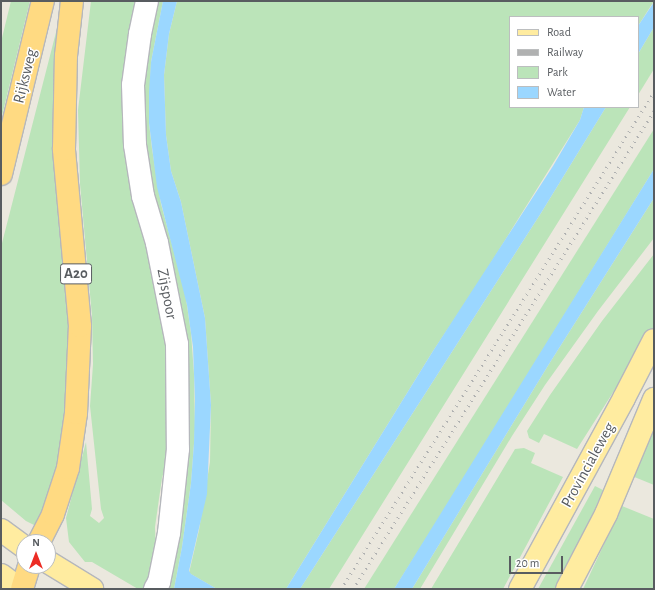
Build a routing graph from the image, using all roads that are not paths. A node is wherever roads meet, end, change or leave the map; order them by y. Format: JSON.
{"nodes":[{"id":1,"x":43,"y":1,"type":"edge"},
{"id":2,"x":72,"y":1,"type":"edge"},
{"id":3,"x":147,"y":1,"type":"edge"},
{"id":4,"x":1,"y":174,"type":"edge"},
{"id":5,"x":654,"y":340,"type":"edge"},
{"id":6,"x":654,"y":399,"type":"edge"},
{"id":7,"x":1,"y":530,"type":"edge"},
{"id":8,"x":43,"y":534,"type":"edge"},
{"id":9,"x":16,"y":541,"type":"edge"},
{"id":10,"x":56,"y":567,"type":"edge"},
{"id":11,"x":26,"y":574,"type":"edge"},
{"id":12,"x":1,"y":575,"type":"edge"},
{"id":13,"x":21,"y":589,"type":"edge"},
{"id":14,"x":92,"y":589,"type":"edge"},
{"id":15,"x":155,"y":589,"type":"edge"},
{"id":16,"x":520,"y":589,"type":"edge"},
{"id":17,"x":567,"y":589,"type":"edge"}],
"edges":[{"from":1,"to":4,"type":"highway","name":"Rijksweg"},
{"from":2,"to":8,"type":"highway","number":"A20"},
{"from":3,"to":15,"type":"street","name":"Zijspoor"},
{"from":5,"to":16,"type":"main road","name":"Provincialeweg"},
{"from":6,"to":17,"type":"main road","name":"Provincialeweg"},
{"from":7,"to":9,"type":"main road"},
{"from":10,"to":14,"type":"main road"},
{"from":11,"to":13,"type":"highway"},
{"from":12,"to":13,"type":"main road"}]}
